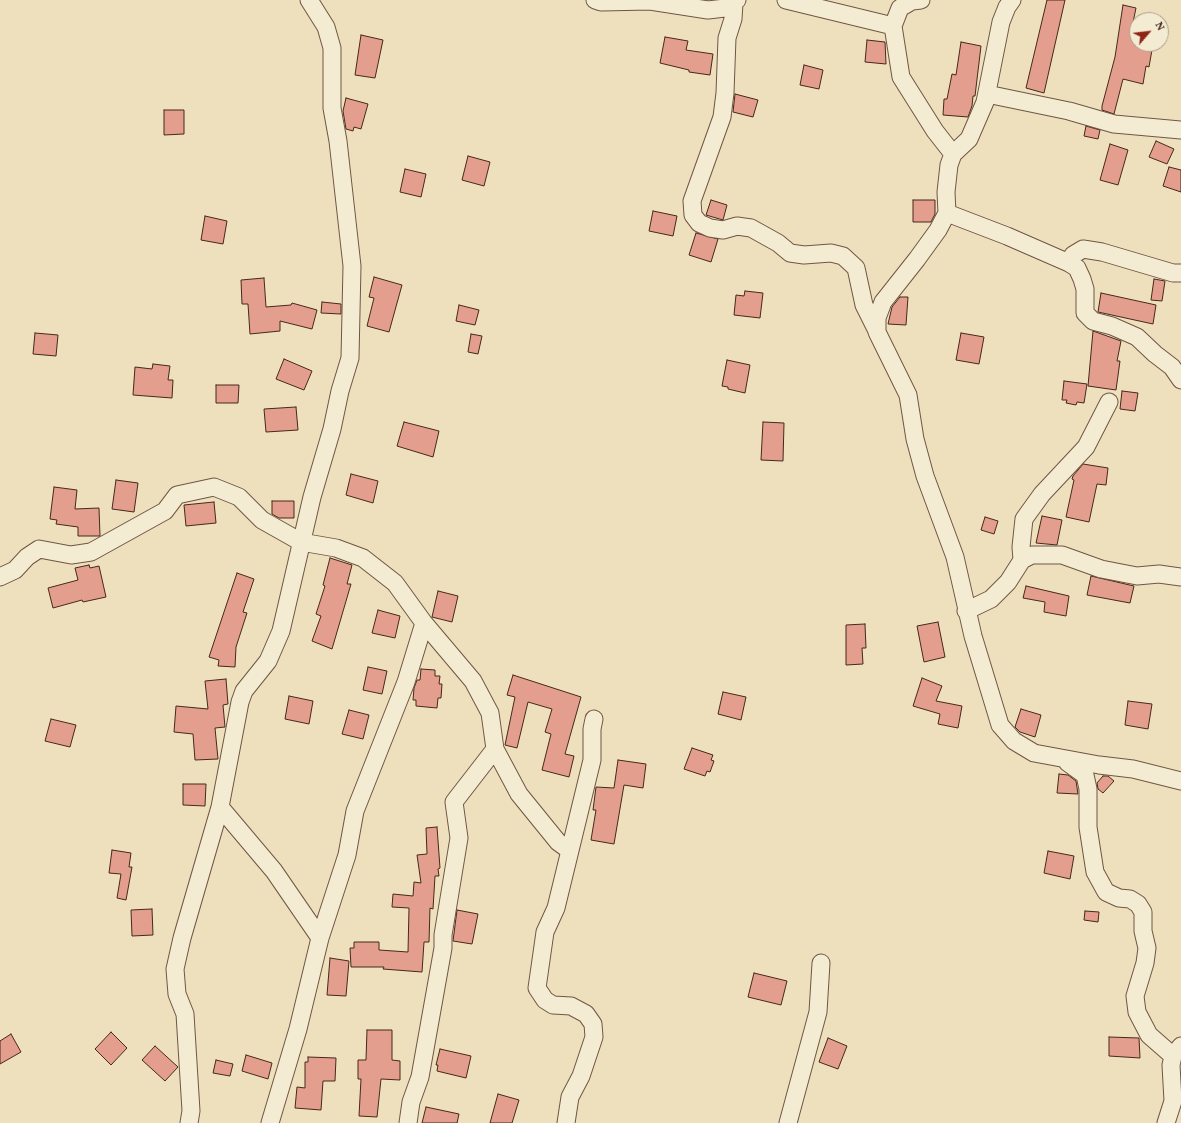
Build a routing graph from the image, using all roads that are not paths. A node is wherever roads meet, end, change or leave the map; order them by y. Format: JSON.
{"nodes":[{"id":1,"x":309,"y":0,"type":"edge"},
{"id":2,"x":595,"y":0,"type":"edge"},
{"id":3,"x":786,"y":0,"type":"edge"},
{"id":4,"x":921,"y":0,"type":"edge"},
{"id":5,"x":1012,"y":0,"type":"edge"},
{"id":6,"x":736,"y":1,"type":"edge"},
{"id":7,"x":893,"y":26,"type":"junction"},
{"id":8,"x":987,"y":94,"type":"junction"},
{"id":9,"x":1181,"y":130,"type":"edge"},
{"id":10,"x":953,"y":154,"type":"junction"},
{"id":11,"x":947,"y":213,"type":"junction"},
{"id":12,"x":1069,"y":263,"type":"junction"},
{"id":13,"x":1181,"y":273,"type":"edge"},
{"id":14,"x":877,"y":332,"type":"junction"},
{"id":15,"x":1181,"y":380,"type":"edge"},
{"id":16,"x":1109,"y":402,"type":"dead end"},
{"id":17,"x":301,"y":542,"type":"junction"},
{"id":18,"x":1022,"y":560,"type":"junction"},
{"id":19,"x":0,"y":577,"type":"edge"},
{"id":20,"x":1181,"y":577,"type":"edge"},
{"id":21,"x":966,"y":611,"type":"junction"},
{"id":22,"x":424,"y":624,"type":"junction"},
{"id":23,"x":594,"y":719,"type":"dead end"},
{"id":24,"x":494,"y":748,"type":"junction"},
{"id":25,"x":1064,"y":760,"type":"junction"},
{"id":26,"x":1181,"y":781,"type":"edge"},
{"id":27,"x":220,"y":807,"type":"junction"},
{"id":28,"x":570,"y":850,"type":"junction"},
{"id":29,"x":320,"y":938,"type":"junction"},
{"id":30,"x":820,"y":963,"type":"dead end"},
{"id":31,"x":1177,"y":1051,"type":"edge"},
{"id":32,"x":189,"y":1123,"type":"edge"},
{"id":33,"x":270,"y":1123,"type":"edge"},
{"id":34,"x":408,"y":1123,"type":"edge"},
{"id":35,"x":566,"y":1123,"type":"edge"},
{"id":36,"x":788,"y":1123,"type":"edge"},
{"id":37,"x":1166,"y":1123,"type":"edge"}],
"edges":[{"from":1,"to":17,"type":"street"},
{"from":2,"to":6,"type":"street"},
{"from":3,"to":7,"type":"street"},
{"from":4,"to":7,"type":"street"},
{"from":5,"to":8,"type":"street"},
{"from":6,"to":14,"type":"street"},
{"from":7,"to":10,"type":"street"},
{"from":8,"to":9,"type":"street"},
{"from":8,"to":10,"type":"street"},
{"from":10,"to":11,"type":"street"},
{"from":11,"to":12,"type":"street"},
{"from":11,"to":14,"type":"street"},
{"from":12,"to":13,"type":"street"},
{"from":12,"to":15,"type":"street"},
{"from":14,"to":21,"type":"street"},
{"from":16,"to":18,"type":"street"},
{"from":17,"to":19,"type":"street"},
{"from":17,"to":22,"type":"street"},
{"from":17,"to":27,"type":"street"},
{"from":18,"to":20,"type":"street"},
{"from":18,"to":21,"type":"street"},
{"from":21,"to":25,"type":"street"},
{"from":22,"to":24,"type":"street"},
{"from":22,"to":29,"type":"street"},
{"from":23,"to":28,"type":"street"},
{"from":24,"to":28,"type":"street"},
{"from":24,"to":34,"type":"street"},
{"from":25,"to":26,"type":"street"},
{"from":25,"to":31,"type":"street"},
{"from":27,"to":29,"type":"street"},
{"from":27,"to":32,"type":"street"},
{"from":28,"to":35,"type":"street"},
{"from":29,"to":33,"type":"street"},
{"from":30,"to":36,"type":"street"},
{"from":31,"to":37,"type":"street"}]}
